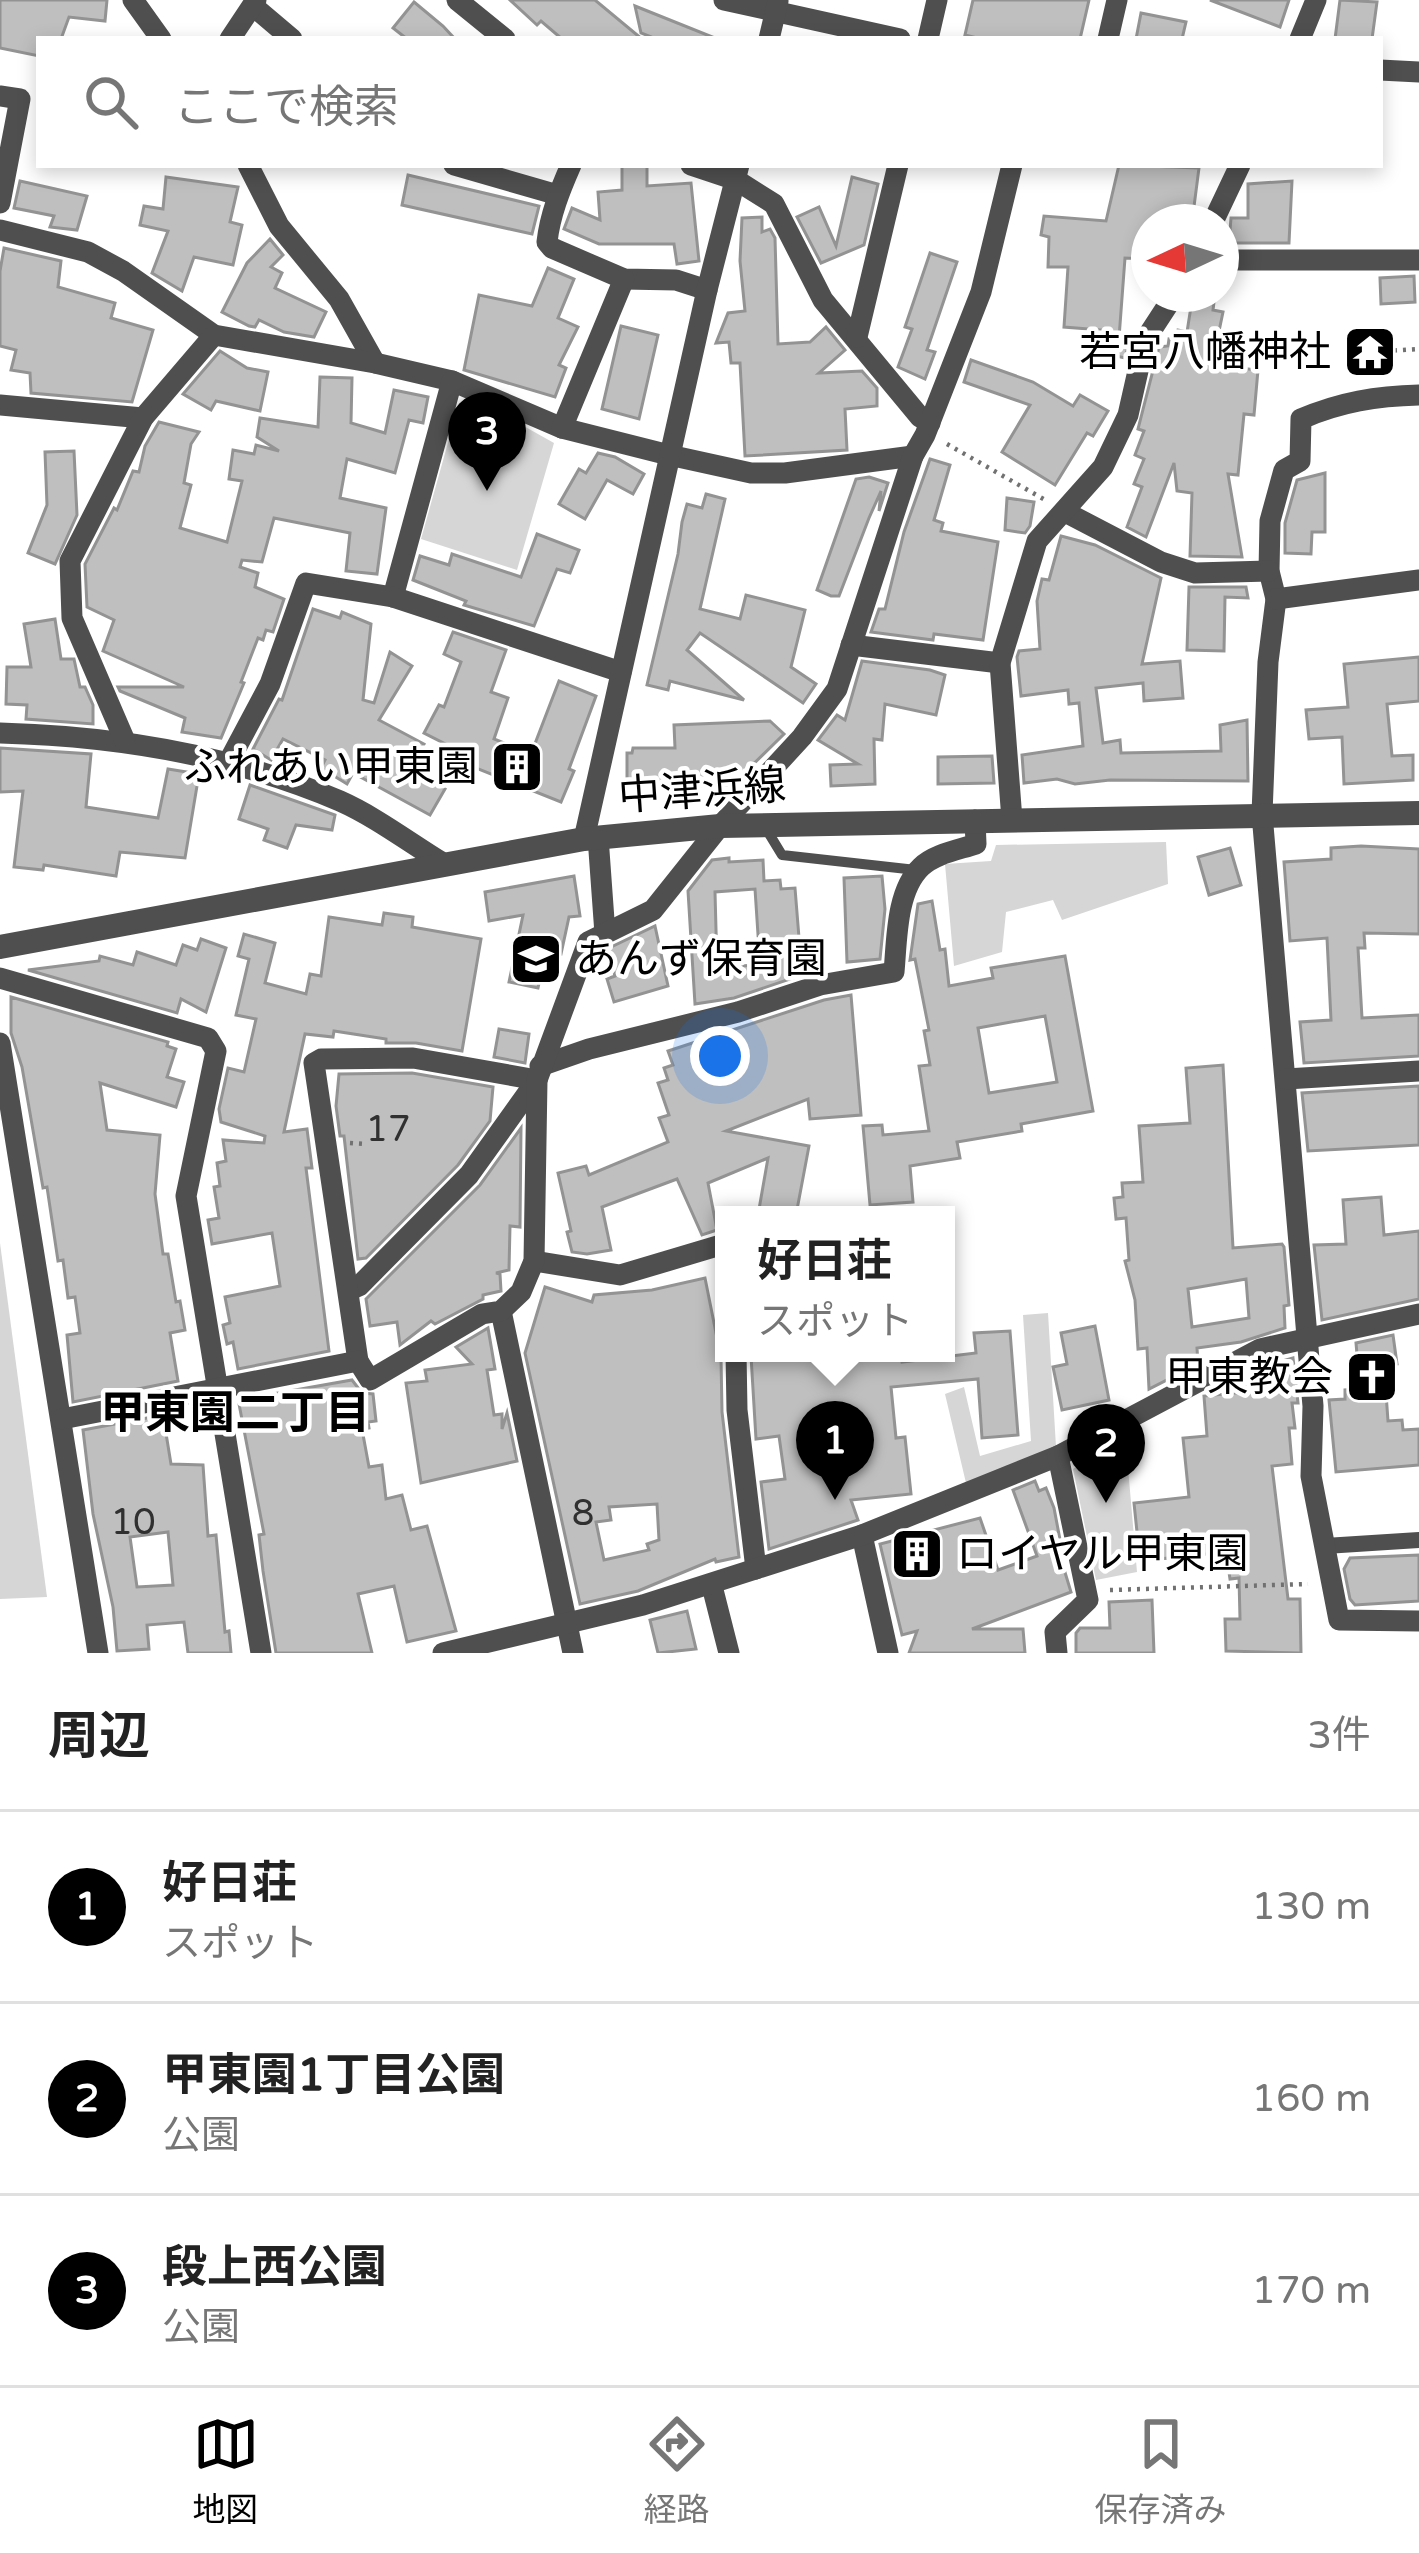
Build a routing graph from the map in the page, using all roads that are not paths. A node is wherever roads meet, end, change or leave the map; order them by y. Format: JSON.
{"nodes":[{"id":1,"x":133,"y":0,"type":"edge"},
{"id":2,"x":457,"y":0,"type":"edge"},
{"id":3,"x":724,"y":0,"type":"edge"},
{"id":4,"x":937,"y":0,"type":"edge"},
{"id":5,"x":1117,"y":0,"type":"edge"},
{"id":6,"x":1316,"y":0,"type":"edge"},
{"id":7,"x":255,"y":3,"type":"edge"},
{"id":8,"x":777,"y":5,"type":"edge"},
{"id":9,"x":159,"y":36,"type":"edge"},
{"id":10,"x":232,"y":36,"type":"edge"},
{"id":11,"x":289,"y":36,"type":"edge"},
{"id":12,"x":501,"y":36,"type":"edge"},
{"id":13,"x":771,"y":36,"type":"edge"},
{"id":14,"x":889,"y":36,"type":"edge"},
{"id":15,"x":929,"y":36,"type":"edge"},
{"id":16,"x":1109,"y":36,"type":"edge"},
{"id":17,"x":1301,"y":36,"type":"edge"},
{"id":18,"x":1383,"y":70,"type":"edge"},
{"id":19,"x":1419,"y":72,"type":"edge"},
{"id":20,"x":0,"y":96,"type":"edge"},
{"id":21,"x":249,"y":168,"type":"edge"},
{"id":22,"x":464,"y":168,"type":"edge"},
{"id":23,"x":571,"y":168,"type":"edge"},
{"id":24,"x":897,"y":168,"type":"edge"},
{"id":25,"x":1011,"y":168,"type":"edge"},
{"id":26,"x":1239,"y":168,"type":"edge"},
{"id":27,"x":738,"y":172,"type":"edge"},
{"id":28,"x":558,"y":195,"type":"junction"},
{"id":29,"x":0,"y":203,"type":"edge"},
{"id":30,"x":1222,"y":204,"type":"edge"},
{"id":31,"x":0,"y":230,"type":"edge"},
{"id":32,"x":1239,"y":260,"type":"edge"},
{"id":33,"x":1419,"y":260,"type":"edge"},
{"id":34,"x":624,"y":279,"type":"junction"},
{"id":35,"x":707,"y":290,"type":"junction"},
{"id":36,"x":1163,"y":312,"type":"edge"},
{"id":37,"x":214,"y":335,"type":"junction"},
{"id":38,"x":857,"y":337,"type":"junction"},
{"id":39,"x":375,"y":363,"type":"junction"},
{"id":40,"x":452,"y":382,"type":"junction"},
{"id":41,"x":1419,"y":395,"type":"edge"},
{"id":42,"x":0,"y":405,"type":"edge"},
{"id":43,"x":143,"y":418,"type":"junction"},
{"id":44,"x":562,"y":428,"type":"junction"},
{"id":45,"x":928,"y":429,"type":"junction"},
{"id":46,"x":669,"y":455,"type":"junction"},
{"id":47,"x":913,"y":456,"type":"junction"},
{"id":48,"x":1065,"y":512,"type":"junction"},
{"id":49,"x":1269,"y":571,"type":"junction"},
{"id":50,"x":1419,"y":580,"type":"edge"},
{"id":51,"x":393,"y":597,"type":"junction"},
{"id":52,"x":1276,"y":599,"type":"junction"},
{"id":53,"x":851,"y":645,"type":"junction"},
{"id":54,"x":1000,"y":663,"type":"junction"},
{"id":55,"x":621,"y":672,"type":"junction"},
{"id":56,"x":0,"y":733,"type":"edge"},
{"id":57,"x":125,"y":741,"type":"junction"},
{"id":58,"x":228,"y":763,"type":"junction"},
{"id":59,"x":1419,"y":813,"type":"edge"},
{"id":60,"x":1262,"y":814,"type":"junction"},
{"id":61,"x":975,"y":820,"type":"junction"},
{"id":62,"x":1012,"y":820,"type":"junction"},
{"id":63,"x":764,"y":824,"type":"junction"},
{"id":64,"x":720,"y":826,"type":"junction"},
{"id":65,"x":591,"y":838,"type":"junction"},
{"id":66,"x":443,"y":863,"type":"junction"},
{"id":67,"x":916,"y":870,"type":"junction"},
{"id":68,"x":605,"y":934,"type":"junction"},
{"id":69,"x":0,"y":947,"type":"edge"},
{"id":70,"x":0,"y":978,"type":"edge"},
{"id":71,"x":0,"y":1043,"type":"edge"},
{"id":72,"x":1419,"y":1071,"type":"edge"},
{"id":73,"x":538,"y":1073,"type":"junction"},
{"id":74,"x":1286,"y":1079,"type":"junction"},
{"id":75,"x":715,"y":1247,"type":"edge"},
{"id":76,"x":534,"y":1261,"type":"junction"},
{"id":77,"x":350,"y":1290,"type":"junction"},
{"id":78,"x":501,"y":1311,"type":"junction"},
{"id":79,"x":1419,"y":1314,"type":"edge"},
{"id":80,"x":1305,"y":1340,"type":"junction"},
{"id":81,"x":358,"y":1361,"type":"junction"},
{"id":82,"x":736,"y":1362,"type":"edge"},
{"id":83,"x":219,"y":1390,"type":"junction"},
{"id":84,"x":62,"y":1420,"type":"junction"},
{"id":85,"x":1058,"y":1456,"type":"junction"},
{"id":86,"x":862,"y":1535,"type":"junction"},
{"id":87,"x":1419,"y":1540,"type":"edge"},
{"id":88,"x":1325,"y":1546,"type":"junction"},
{"id":89,"x":756,"y":1569,"type":"junction"},
{"id":90,"x":712,"y":1586,"type":"junction"},
{"id":91,"x":1419,"y":1621,"type":"edge"},
{"id":92,"x":566,"y":1622,"type":"junction"},
{"id":93,"x":98,"y":1653,"type":"edge"},
{"id":94,"x":261,"y":1653,"type":"edge"},
{"id":95,"x":443,"y":1653,"type":"edge"},
{"id":96,"x":573,"y":1653,"type":"edge"},
{"id":97,"x":729,"y":1653,"type":"edge"},
{"id":98,"x":888,"y":1653,"type":"edge"},
{"id":99,"x":1058,"y":1653,"type":"edge"}],
"edges":[{"from":1,"to":9,"type":"street"},
{"from":2,"to":12,"type":"street"},
{"from":3,"to":8,"type":"street"},
{"from":4,"to":15,"type":"street"},
{"from":5,"to":16,"type":"street"},
{"from":6,"to":17,"type":"street"},
{"from":7,"to":10,"type":"street"},
{"from":7,"to":11,"type":"street"},
{"from":8,"to":13,"type":"street"},
{"from":8,"to":14,"type":"street"},
{"from":18,"to":19,"type":"street"},
{"from":20,"to":29,"type":"street"},
{"from":21,"to":39,"type":"street"},
{"from":22,"to":28,"type":"street"},
{"from":23,"to":28,"type":"street"},
{"from":24,"to":38,"type":"street"},
{"from":25,"to":45,"type":"street"},
{"from":26,"to":30,"type":"street"},
{"from":27,"to":35,"type":"street"},
{"from":27,"to":38,"type":"street"},
{"from":28,"to":34,"type":"street"},
{"from":31,"to":37,"type":"street"},
{"from":32,"to":33,"type":"street"},
{"from":34,"to":35,"type":"street"},
{"from":34,"to":44,"type":"street"},
{"from":35,"to":46,"type":"street"},
{"from":36,"to":48,"type":"street"},
{"from":37,"to":39,"type":"street"},
{"from":37,"to":43,"type":"street"},
{"from":38,"to":45,"type":"street"},
{"from":39,"to":40,"type":"street"},
{"from":40,"to":44,"type":"street"},
{"from":40,"to":51,"type":"street"},
{"from":41,"to":49,"type":"street"},
{"from":42,"to":43,"type":"street"},
{"from":43,"to":57,"type":"street"},
{"from":44,"to":46,"type":"street"},
{"from":45,"to":47,"type":"street"},
{"from":46,"to":47,"type":"street"},
{"from":46,"to":55,"type":"street"},
{"from":47,"to":53,"type":"street"},
{"from":48,"to":49,"type":"street"},
{"from":48,"to":54,"type":"street"},
{"from":49,"to":52,"type":"street"},
{"from":50,"to":52,"type":"street"},
{"from":51,"to":55,"type":"street"},
{"from":51,"to":58,"type":"street"},
{"from":52,"to":60,"type":"street"},
{"from":53,"to":54,"type":"street"},
{"from":53,"to":64,"type":"street"},
{"from":54,"to":62,"type":"street"},
{"from":55,"to":65,"type":"street"},
{"from":56,"to":57,"type":"street"},
{"from":57,"to":58,"type":"street"},
{"from":58,"to":66,"type":"street"},
{"from":59,"to":60,"type":"street","name":"中津浜線"},
{"from":60,"to":62,"type":"street","name":"中津浜線"},
{"from":60,"to":74,"type":"street"},
{"from":61,"to":62,"type":"street","name":"中津浜線"},
{"from":61,"to":63,"type":"street","name":"中津浜線"},
{"from":61,"to":67,"type":"street"},
{"from":63,"to":64,"type":"street","name":"中津浜線"},
{"from":63,"to":67,"type":"lane"},
{"from":64,"to":65,"type":"street","name":"中津浜線"},
{"from":64,"to":68,"type":"street"},
{"from":65,"to":66,"type":"street","name":"中津浜線"},
{"from":65,"to":68,"type":"street"},
{"from":66,"to":69,"type":"street","name":"中津浜線"},
{"from":67,"to":73,"type":"street"},
{"from":68,"to":73,"type":"street"},
{"from":70,"to":83,"type":"street"},
{"from":71,"to":84,"type":"street"},
{"from":72,"to":74,"type":"street"},
{"from":73,"to":76,"type":"street"},
{"from":73,"to":77,"type":"street"},
{"from":73,"to":77,"type":"street"},
{"from":74,"to":80,"type":"street"},
{"from":75,"to":76,"type":"street"},
{"from":76,"to":78,"type":"street"},
{"from":77,"to":81,"type":"street"},
{"from":78,"to":81,"type":"street"},
{"from":78,"to":92,"type":"street"},
{"from":79,"to":80,"type":"street"},
{"from":80,"to":85,"type":"street"},
{"from":80,"to":88,"type":"street"},
{"from":81,"to":83,"type":"street"},
{"from":82,"to":89,"type":"street"},
{"from":83,"to":84,"type":"street"},
{"from":83,"to":94,"type":"street"},
{"from":84,"to":93,"type":"street"},
{"from":85,"to":86,"type":"street"},
{"from":85,"to":99,"type":"street"},
{"from":86,"to":89,"type":"street"},
{"from":86,"to":98,"type":"street"},
{"from":87,"to":88,"type":"street"},
{"from":88,"to":91,"type":"street"},
{"from":89,"to":90,"type":"street"},
{"from":90,"to":92,"type":"street"},
{"from":90,"to":97,"type":"street"},
{"from":92,"to":95,"type":"street"},
{"from":92,"to":96,"type":"street"}]}
